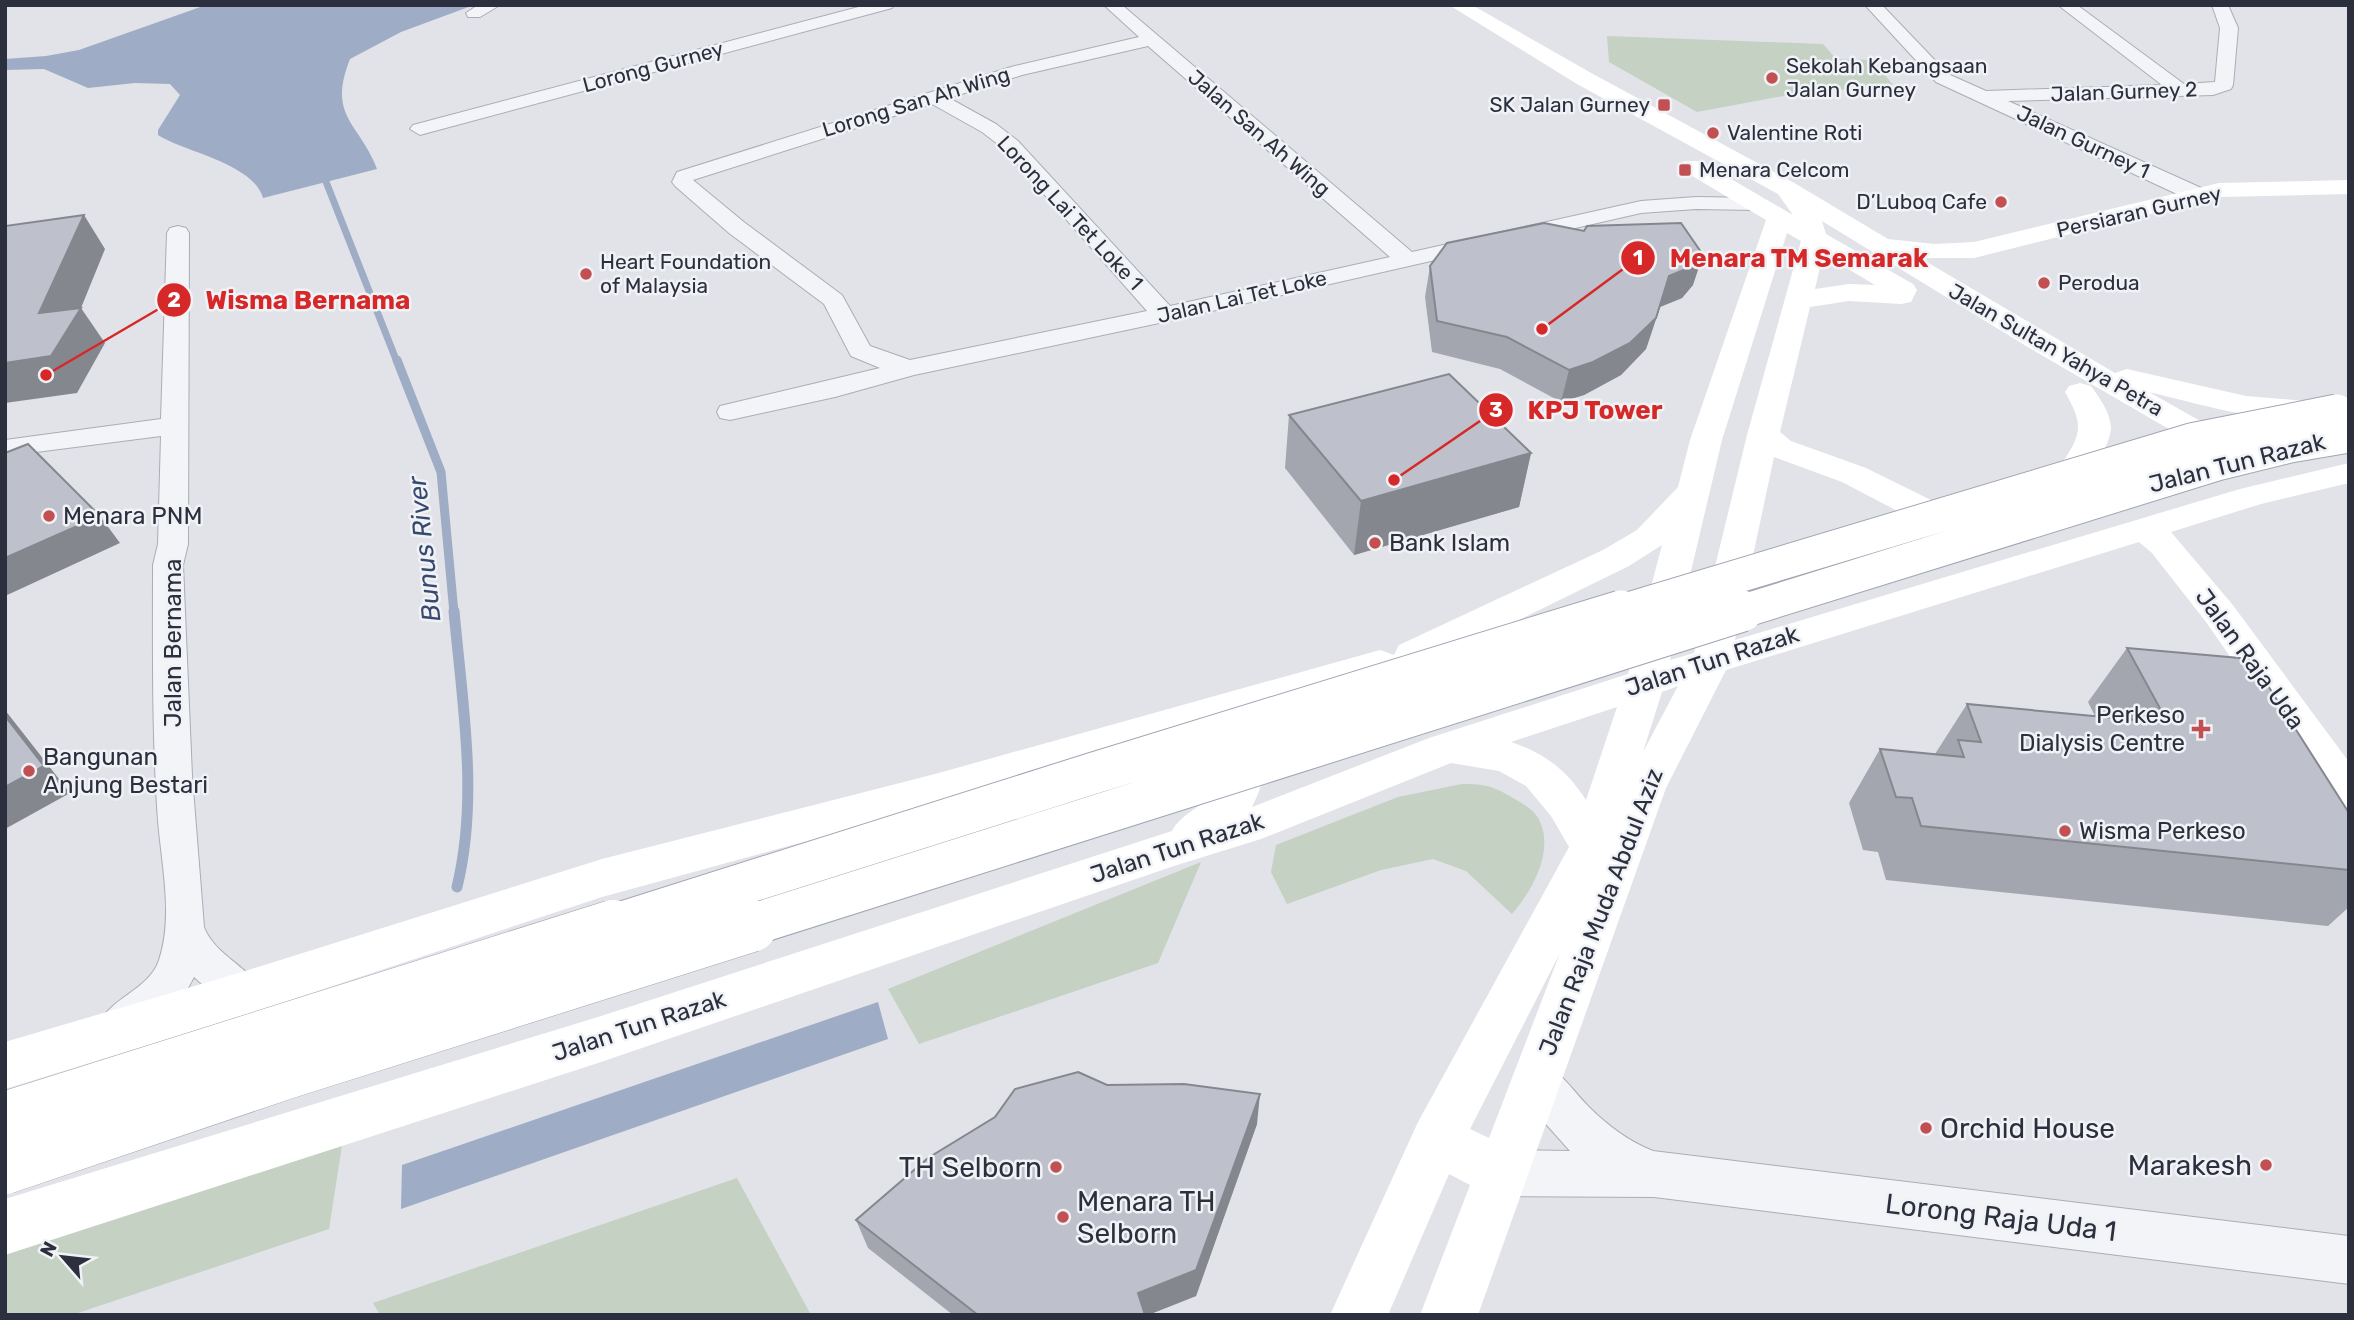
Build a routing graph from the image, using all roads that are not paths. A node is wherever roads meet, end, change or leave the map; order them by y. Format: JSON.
{"nodes":[{"id":1,"x":492,"y":5,"type":"edge"},
{"id":2,"x":886,"y":5,"type":"edge"},
{"id":3,"x":1112,"y":5,"type":"edge"},
{"id":4,"x":1873,"y":5,"type":"edge"},
{"id":5,"x":2066,"y":5,"type":"edge"},
{"id":6,"x":2220,"y":5,"type":"edge"},
{"id":7,"x":1448,"y":9,"type":"edge"},
{"id":8,"x":474,"y":13,"type":"dead end"},
{"id":9,"x":1150,"y":40,"type":"junction"},
{"id":10,"x":2180,"y":90,"type":"junction"},
{"id":11,"x":1983,"y":96,"type":"junction"},
{"id":12,"x":933,"y":97,"type":"junction"},
{"id":13,"x":1592,"y":107,"type":"dead end"},
{"id":14,"x":420,"y":129,"type":"dead end"},
{"id":15,"x":1673,"y":155,"type":"dead end"},
{"id":16,"x":2349,"y":187,"type":"edge"},
{"id":17,"x":1787,"y":189,"type":"junction"},
{"id":18,"x":2200,"y":196,"type":"junction"},
{"id":19,"x":1756,"y":204,"type":"junction"},
{"id":20,"x":1779,"y":218,"type":"junction"},
{"id":21,"x":178,"y":233,"type":"dead end"},
{"id":22,"x":1814,"y":239,"type":"junction"},
{"id":23,"x":1877,"y":244,"type":"junction"},
{"id":24,"x":1973,"y":250,"type":"junction"},
{"id":25,"x":1407,"y":260,"type":"junction"},
{"id":26,"x":1928,"y":290,"type":"junction"},
{"id":27,"x":1798,"y":302,"type":"junction"},
{"id":28,"x":1164,"y":314,"type":"junction"},
{"id":29,"x":2073,"y":362,"type":"junction"},
{"id":30,"x":910,"y":368,"type":"junction"},
{"id":31,"x":2080,"y":392,"type":"junction"},
{"id":32,"x":730,"y":412,"type":"dead end"},
{"id":33,"x":2337,"y":415,"type":"edge"},
{"id":34,"x":174,"y":426,"type":"junction"},
{"id":35,"x":2193,"y":430,"type":"junction"},
{"id":36,"x":1763,"y":435,"type":"junction"},
{"id":37,"x":2156,"y":439,"type":"junction"},
{"id":38,"x":5,"y":448,"type":"edge"},
{"id":39,"x":2080,"y":460,"type":"junction"},
{"id":40,"x":2349,"y":473,"type":"edge"},
{"id":41,"x":2290,"y":486,"type":"junction"},
{"id":42,"x":1692,"y":491,"type":"junction"},
{"id":43,"x":2252,"y":496,"type":"junction"},
{"id":44,"x":1919,"y":508,"type":"junction"},
{"id":45,"x":2145,"y":529,"type":"junction"},
{"id":46,"x":1733,"y":562,"type":"junction"},
{"id":47,"x":1669,"y":584,"type":"junction"},
{"id":48,"x":1413,"y":655,"type":"junction"},
{"id":49,"x":1711,"y":660,"type":"junction"},
{"id":50,"x":1645,"y":682,"type":"junction"},
{"id":51,"x":1155,"y":730,"type":"junction"},
{"id":52,"x":1444,"y":749,"type":"junction"},
{"id":53,"x":2349,"y":794,"type":"edge"},
{"id":54,"x":1592,"y":847,"type":"junction"},
{"id":55,"x":1172,"y":849,"type":"junction"},
{"id":56,"x":184,"y":926,"type":"junction"},
{"id":57,"x":242,"y":994,"type":"junction"},
{"id":58,"x":104,"y":1036,"type":"junction"},
{"id":59,"x":5,"y":1066,"type":"edge"},
{"id":60,"x":1536,"y":1080,"type":"junction"},
{"id":61,"x":5,"y":1118,"type":"edge"},
{"id":62,"x":1437,"y":1140,"type":"junction"},
{"id":63,"x":5,"y":1168,"type":"edge"},
{"id":64,"x":1503,"y":1172,"type":"junction"},
{"id":65,"x":1654,"y":1174,"type":"junction"},
{"id":66,"x":5,"y":1227,"type":"edge"},
{"id":67,"x":2349,"y":1260,"type":"edge"},
{"id":68,"x":1359,"y":1315,"type":"edge"},
{"id":69,"x":1449,"y":1315,"type":"edge"}],
"edges":[{"from":1,"to":8,"type":"street"},
{"from":2,"to":14,"type":"street","name":"Lorong Gurney"},
{"from":3,"to":9,"type":"street","name":"Jalan San Ah Wing"},
{"from":4,"to":11,"type":"street","name":"Jalan Gurney 1"},
{"from":5,"to":10,"type":"street"},
{"from":6,"to":10,"type":"street","name":"Jalan Gurney 2"},
{"from":7,"to":13,"type":"main road","name":"Jalan Sultan Yahya Petra"},
{"from":7,"to":17,"type":"main road","name":"Jalan Sultan Yahya Petra"},
{"from":9,"to":12,"type":"street","name":"Lorong San Ah Wing"},
{"from":9,"to":25,"type":"street","name":"Jalan San Ah Wing"},
{"from":10,"to":11,"type":"street","name":"Jalan Gurney 2"},
{"from":11,"to":18,"type":"street","name":"Jalan Gurney 1"},
{"from":12,"to":28,"type":"street","name":"Lorong Lai Tet Loke 1"},
{"from":12,"to":30,"type":"street","name":"Lorong San Ah Wing"},
{"from":15,"to":19,"type":"main road","name":"Jalan Sultan Yahya Petra"},
{"from":16,"to":18,"type":"main road","name":"Persiaran Gurney"},
{"from":17,"to":22,"type":"main road"},
{"from":17,"to":23,"type":"main road","name":"Jalan Sultan Yahya Petra"},
{"from":18,"to":24,"type":"main road","name":"Persiaran Gurney"},
{"from":19,"to":20,"type":"main road","name":"Jalan Sultan Yahya Petra"},
{"from":19,"to":25,"type":"street","name":"Jalan Lai Tet Loke"},
{"from":20,"to":22,"type":"main road","name":"Jalan Sultan Yahya Petra"},
{"from":20,"to":42,"type":"main road","name":"Jalan Raja Muda Abdul Aziz"},
{"from":21,"to":34,"type":"street","name":"Jalan Bernama"},
{"from":22,"to":26,"type":"main road","name":"Jalan Sultan Yahya Petra"},
{"from":22,"to":27,"type":"main road","name":"Jalan Raja Muda Abdul Aziz"},
{"from":23,"to":24,"type":"main road","name":"Persiaran Gurney"},
{"from":23,"to":26,"type":"main road","name":"Jalan Sultan Yahya Petra"},
{"from":24,"to":26,"type":"main road","name":"Persiaran Gurney"},
{"from":25,"to":28,"type":"street","name":"Jalan Lai Tet Loke"},
{"from":26,"to":27,"type":"main road"},
{"from":26,"to":29,"type":"main road","name":"Jalan Sultan Yahya Petra"},
{"from":26,"to":31,"type":"main road","name":"Jalan Sultan Yahya Petra"},
{"from":27,"to":36,"type":"main road","name":"Jalan Raja Muda Abdul Aziz"},
{"from":28,"to":30,"type":"street","name":"Jalan Lai Tet Loke"},
{"from":29,"to":33,"type":"main road"},
{"from":29,"to":35,"type":"main road","name":"Jalan Sultan Yahya Petra"},
{"from":30,"to":32,"type":"street","name":"Jalan Lai Tet Loke"},
{"from":31,"to":37,"type":"main road","name":"Jalan Sultan Yahya Petra"},
{"from":31,"to":39,"type":"main road"},
{"from":33,"to":35,"type":"main road","name":"Jalan Tun Razak"},
{"from":33,"to":61,"type":"main road","name":"Jalan Tun Razak","bridge":true},
{"from":33,"to":63,"type":"main road","name":"Jalan Tun Razak","bridge":true},
{"from":34,"to":38,"type":"street"},
{"from":34,"to":56,"type":"street","name":"Jalan Bernama"},
{"from":35,"to":37,"type":"main road","name":"Jalan Tun Razak"},
{"from":35,"to":41,"type":"main road","name":"Jalan Sultan Yahya Petra"},
{"from":36,"to":44,"type":"main road"},
{"from":36,"to":46,"type":"main road","name":"Jalan Raja Muda Abdul Aziz"},
{"from":37,"to":39,"type":"main road","name":"Jalan Tun Razak"},
{"from":37,"to":43,"type":"main road","name":"Jalan Sultan Yahya Petra"},
{"from":39,"to":44,"type":"main road","name":"Jalan Tun Razak"},
{"from":40,"to":41,"type":"main road","name":"Jalan Tun Razak"},
{"from":41,"to":43,"type":"main road","name":"Jalan Tun Razak"},
{"from":42,"to":47,"type":"main road","name":"Jalan Raja Muda Abdul Aziz"},
{"from":42,"to":48,"type":"main road"},
{"from":43,"to":45,"type":"main road","name":"Jalan Tun Razak"},
{"from":44,"to":46,"type":"main road","name":"Jalan Tun Razak"},
{"from":45,"to":49,"type":"main road","name":"Jalan Tun Razak"},
{"from":45,"to":53,"type":"main road","name":"Jalan Raja Uda"},
{"from":46,"to":47,"type":"main road","name":"Jalan Tun Razak"},
{"from":46,"to":49,"type":"main road","name":"Jalan Raja Muda Abdul Aziz"},
{"from":47,"to":48,"type":"main road","name":"Jalan Tun Razak"},
{"from":47,"to":50,"type":"main road","name":"Jalan Raja Muda Abdul Aziz"},
{"from":48,"to":51,"type":"main road","name":"Jalan Tun Razak"},
{"from":49,"to":50,"type":"main road","name":"Jalan Tun Razak"},
{"from":49,"to":60,"type":"main road","name":"Jalan Raja Muda Abdul Aziz"},
{"from":50,"to":52,"type":"main road","name":"Jalan Tun Razak"},
{"from":50,"to":54,"type":"main road","name":"Jalan Raja Muda Abdul Aziz"},
{"from":51,"to":55,"type":"main road"},
{"from":51,"to":57,"type":"main road","name":"Jalan Tun Razak"},
{"from":52,"to":54,"type":"main road"},
{"from":52,"to":55,"type":"main road","name":"Jalan Tun Razak"},
{"from":54,"to":62,"type":"main road","name":"Jalan Raja Muda Abdul Aziz"},
{"from":55,"to":66,"type":"main road","name":"Jalan Tun Razak"},
{"from":56,"to":57,"type":"street","name":"Jalan Bernama"},
{"from":56,"to":58,"type":"street","name":"Jalan Bernama"},
{"from":57,"to":58,"type":"main road","name":"Jalan Tun Razak"},
{"from":58,"to":59,"type":"main road","name":"Jalan Tun Razak"},
{"from":60,"to":64,"type":"main road","name":"Jalan Raja Muda Abdul Aziz"},
{"from":60,"to":65,"type":"street"},
{"from":62,"to":64,"type":"main road"},
{"from":62,"to":68,"type":"main road","name":"Jalan Raja Muda Abdul Aziz"},
{"from":64,"to":65,"type":"street"},
{"from":64,"to":69,"type":"main road","name":"Jalan Raja Muda Abdul Aziz"},
{"from":65,"to":67,"type":"street","name":"Lorong Raja Uda 1"}]}
